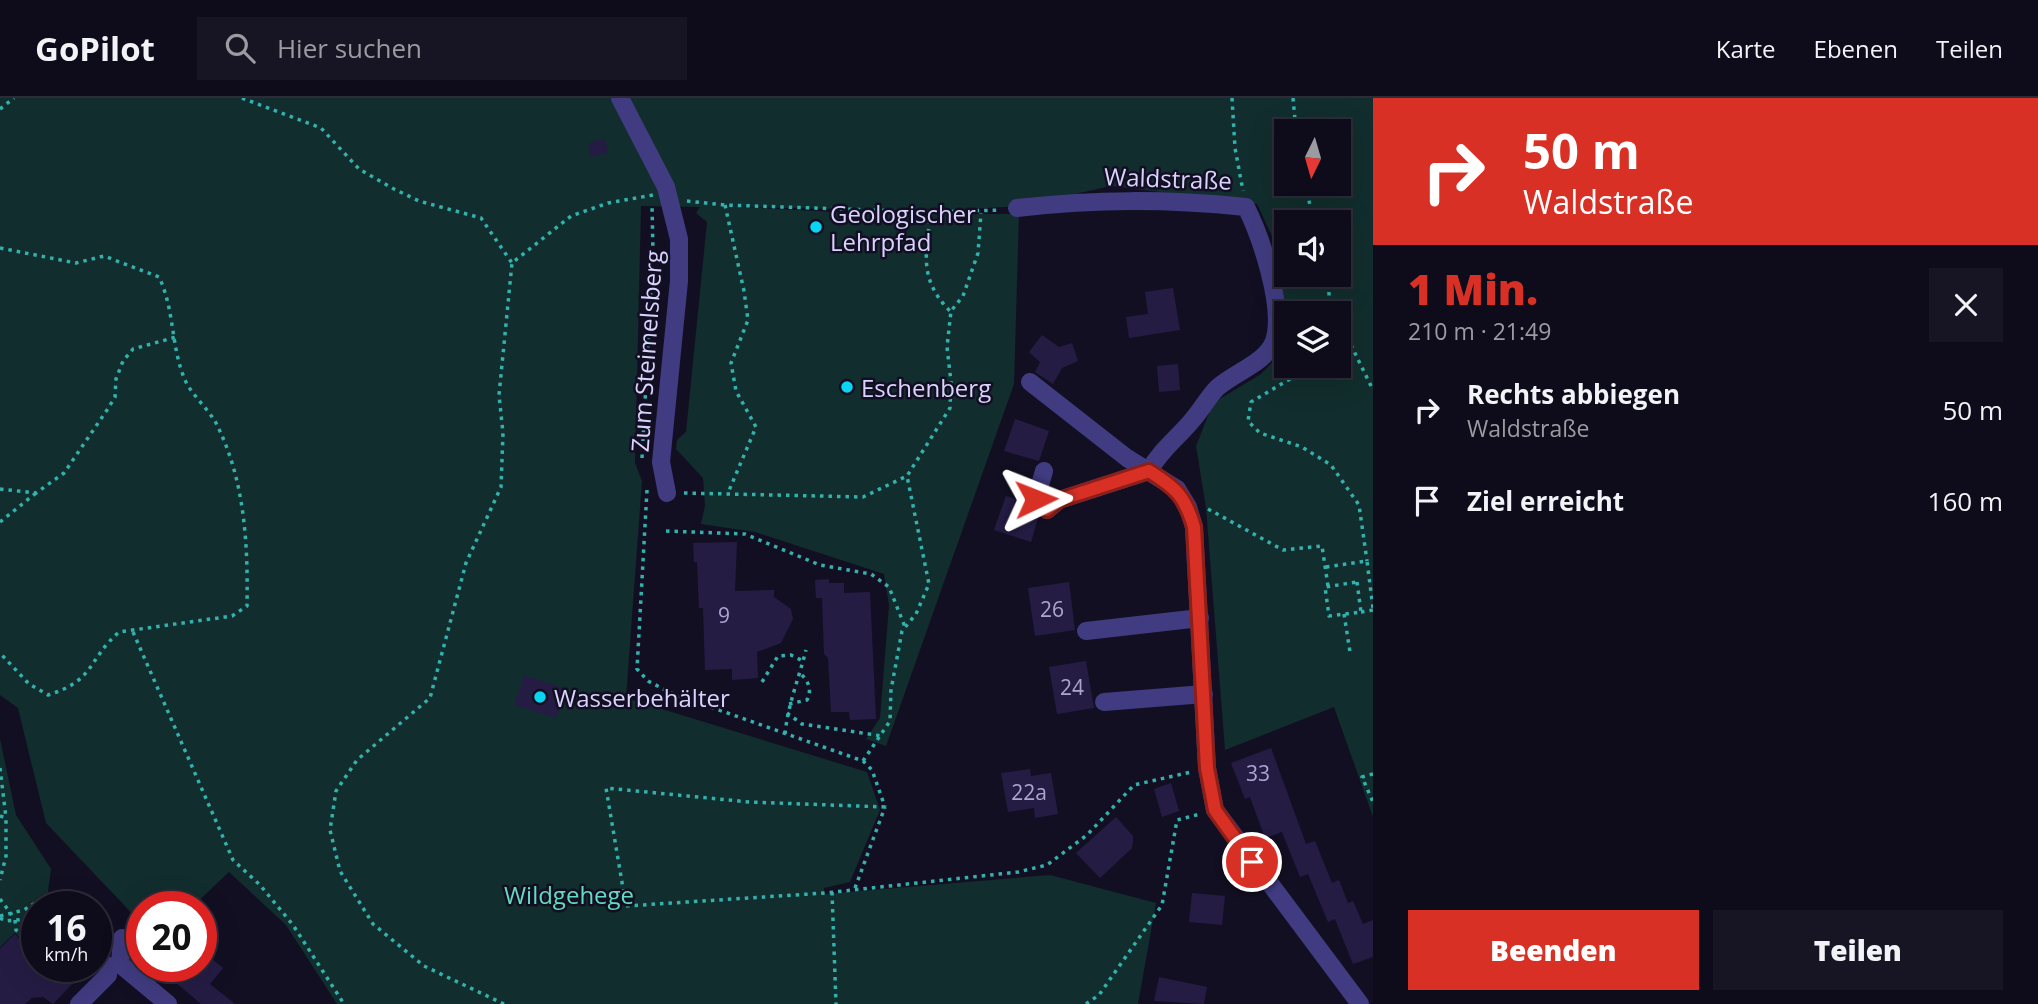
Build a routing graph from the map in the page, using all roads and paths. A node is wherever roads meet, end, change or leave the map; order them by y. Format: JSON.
{"nodes":[{"id":1,"x":14,"y":98,"type":"edge"},
{"id":2,"x":242,"y":98,"type":"edge"},
{"id":3,"x":620,"y":98,"type":"edge"},
{"id":4,"x":1232,"y":98,"type":"edge"},
{"id":5,"x":1293,"y":98,"type":"edge"},
{"id":6,"x":0,"y":109,"type":"edge"},
{"id":7,"x":1295,"y":119,"type":"edge"},
{"id":8,"x":663,"y":194,"type":"junction"},
{"id":9,"x":724,"y":205,"type":"junction"},
{"id":10,"x":1246,"y":206,"type":"junction"},
{"id":11,"x":1017,"y":208,"type":"joint"},
{"id":12,"x":931,"y":212,"type":"junction"},
{"id":13,"x":981,"y":213,"type":"junction"},
{"id":14,"x":0,"y":248,"type":"edge"},
{"id":15,"x":512,"y":264,"type":"junction"},
{"id":16,"x":951,"y":311,"type":"junction"},
{"id":17,"x":176,"y":337,"type":"junction"},
{"id":18,"x":1351,"y":345,"type":"edge"},
{"id":19,"x":1292,"y":378,"type":"edge"},
{"id":20,"x":1030,"y":383,"type":"dead end"},
{"id":21,"x":1373,"y":390,"type":"edge"},
{"id":22,"x":642,"y":461,"type":"dead end"},
{"id":23,"x":1045,"y":471,"type":"dead end"},
{"id":24,"x":1149,"y":471,"type":"junction"},
{"id":25,"x":907,"y":476,"type":"junction"},
{"id":26,"x":648,"y":487,"type":"dead end"},
{"id":27,"x":0,"y":489,"type":"edge"},
{"id":28,"x":36,"y":493,"type":"junction"},
{"id":29,"x":728,"y":493,"type":"junction"},
{"id":30,"x":667,"y":494,"type":"joint"},
{"id":31,"x":1188,"y":507,"type":"junction"},
{"id":32,"x":0,"y":522,"type":"edge"},
{"id":33,"x":666,"y":531,"type":"dead end"},
{"id":34,"x":1367,"y":561,"type":"junction"},
{"id":35,"x":1325,"y":567,"type":"junction"},
{"id":36,"x":1328,"y":586,"type":"junction"},
{"id":37,"x":1373,"y":609,"type":"edge"},
{"id":38,"x":1361,"y":612,"type":"junction"},
{"id":39,"x":1345,"y":614,"type":"junction"},
{"id":40,"x":1199,"y":618,"type":"junction"},
{"id":41,"x":905,"y":627,"type":"junction"},
{"id":42,"x":1086,"y":631,"type":"dead end"},
{"id":43,"x":133,"y":632,"type":"junction"},
{"id":44,"x":806,"y":650,"type":"dead end"},
{"id":45,"x":1350,"y":652,"type":"dead end"},
{"id":46,"x":0,"y":653,"type":"edge"},
{"id":47,"x":803,"y":662,"type":"junction"},
{"id":48,"x":801,"y":674,"type":"junction"},
{"id":49,"x":762,"y":682,"type":"dead end"},
{"id":50,"x":1203,"y":694,"type":"junction"},
{"id":51,"x":1104,"y":702,"type":"dead end"},
{"id":52,"x":789,"y":704,"type":"junction"},
{"id":53,"x":787,"y":713,"type":"junction"},
{"id":54,"x":785,"y":734,"type":"junction"},
{"id":55,"x":882,"y":736,"type":"junction"},
{"id":56,"x":863,"y":761,"type":"junction"},
{"id":57,"x":0,"y":768,"type":"edge"},
{"id":58,"x":1207,"y":768,"type":"junction"},
{"id":59,"x":1373,"y":774,"type":"edge"},
{"id":60,"x":1373,"y":802,"type":"edge"},
{"id":61,"x":885,"y":807,"type":"junction"},
{"id":62,"x":1215,"y":810,"type":"junction"},
{"id":63,"x":0,"y":816,"type":"edge"},
{"id":64,"x":6,"y":818,"type":"junction"},
{"id":65,"x":0,"y":880,"type":"edge"},
{"id":66,"x":855,"y":888,"type":"junction"},
{"id":67,"x":832,"y":892,"type":"junction"},
{"id":68,"x":0,"y":899,"type":"edge"},
{"id":69,"x":21,"y":910,"type":"edge"},
{"id":70,"x":12,"y":915,"type":"junction"},
{"id":71,"x":0,"y":917,"type":"edge"},
{"id":72,"x":21,"y":919,"type":"edge"},
{"id":73,"x":15,"y":920,"type":"junction"},
{"id":74,"x":21,"y":934,"type":"edge"},
{"id":75,"x":122,"y":938,"type":"dead end"},
{"id":76,"x":101,"y":982,"type":"edge"},
{"id":77,"x":1373,"y":995,"type":"edge"},
{"id":78,"x":79,"y":1004,"type":"edge"},
{"id":79,"x":168,"y":1004,"type":"edge"},
{"id":80,"x":344,"y":1004,"type":"edge"},
{"id":81,"x":504,"y":1004,"type":"edge"},
{"id":82,"x":836,"y":1004,"type":"edge"},
{"id":83,"x":1086,"y":1004,"type":"edge"},
{"id":84,"x":1360,"y":1004,"type":"edge"},
{"id":85,"x":1370,"y":1004,"type":"edge"}],
"edges":[{"from":1,"to":6,"type":"path"},
{"from":2,"to":15,"type":"path"},
{"from":3,"to":8,"type":"street","name":"Zum Steimelsberg"},
{"from":4,"to":10,"type":"path"},
{"from":5,"to":7,"type":"path"},
{"from":8,"to":9,"type":"path"},
{"from":8,"to":15,"type":"path"},
{"from":8,"to":22,"type":"path"},
{"from":8,"to":30,"type":"street","name":"Zum Steimelsberg"},
{"from":9,"to":12,"type":"path"},
{"from":9,"to":29,"type":"path"},
{"from":10,"to":11,"type":"street","name":"Waldstraße"},
{"from":10,"to":24,"type":"street","name":"Waldstraße"},
{"from":11,"to":13,"type":"path"},
{"from":12,"to":13,"type":"path"},
{"from":12,"to":16,"type":"path"},
{"from":13,"to":16,"type":"path"},
{"from":14,"to":17,"type":"path"},
{"from":15,"to":81,"type":"path"},
{"from":16,"to":25,"type":"path"},
{"from":17,"to":28,"type":"path"},
{"from":17,"to":43,"type":"path"},
{"from":18,"to":21,"type":"path"},
{"from":19,"to":34,"type":"path"},
{"from":20,"to":24,"type":"street"},
{"from":23,"to":24,"type":"street"},
{"from":24,"to":31,"type":"street"},
{"from":25,"to":29,"type":"path"},
{"from":25,"to":41,"type":"path"},
{"from":26,"to":54,"type":"path"},
{"from":27,"to":28,"type":"path"},
{"from":28,"to":32,"type":"path"},
{"from":29,"to":30,"type":"path"},
{"from":31,"to":35,"type":"path"},
{"from":31,"to":40,"type":"street"},
{"from":33,"to":41,"type":"path"},
{"from":34,"to":35,"type":"path"},
{"from":34,"to":37,"type":"path"},
{"from":35,"to":36,"type":"path"},
{"from":36,"to":38,"type":"path"},
{"from":36,"to":39,"type":"path"},
{"from":37,"to":38,"type":"path"},
{"from":38,"to":39,"type":"path"},
{"from":39,"to":45,"type":"path"},
{"from":40,"to":42,"type":"street"},
{"from":40,"to":50,"type":"street"},
{"from":41,"to":55,"type":"path"},
{"from":43,"to":46,"type":"path"},
{"from":43,"to":80,"type":"path"},
{"from":44,"to":47,"type":"path"},
{"from":47,"to":48,"type":"path"},
{"from":47,"to":49,"type":"path"},
{"from":48,"to":52,"type":"path"},
{"from":48,"to":52,"type":"path"},
{"from":50,"to":51,"type":"street"},
{"from":50,"to":58,"type":"street"},
{"from":52,"to":53,"type":"path"},
{"from":53,"to":54,"type":"path"},
{"from":53,"to":55,"type":"path"},
{"from":54,"to":56,"type":"path"},
{"from":55,"to":56,"type":"path"},
{"from":56,"to":61,"type":"path"},
{"from":57,"to":64,"type":"path"},
{"from":58,"to":62,"type":"street"},
{"from":58,"to":66,"type":"path"},
{"from":59,"to":60,"type":"path"},
{"from":61,"to":66,"type":"path"},
{"from":61,"to":67,"type":"path"},
{"from":62,"to":83,"type":"path"},
{"from":62,"to":84,"type":"street"},
{"from":63,"to":64,"type":"path"},
{"from":64,"to":65,"type":"path"},
{"from":66,"to":67,"type":"path"},
{"from":67,"to":82,"type":"path"},
{"from":68,"to":70,"type":"path"},
{"from":69,"to":70,"type":"path"},
{"from":70,"to":71,"type":"path"},
{"from":71,"to":73,"type":"path"},
{"from":72,"to":73,"type":"path"},
{"from":73,"to":74,"type":"path"},
{"from":75,"to":79,"type":"street"},
{"from":76,"to":78,"type":"street"},
{"from":77,"to":85,"type":"street"}]}
